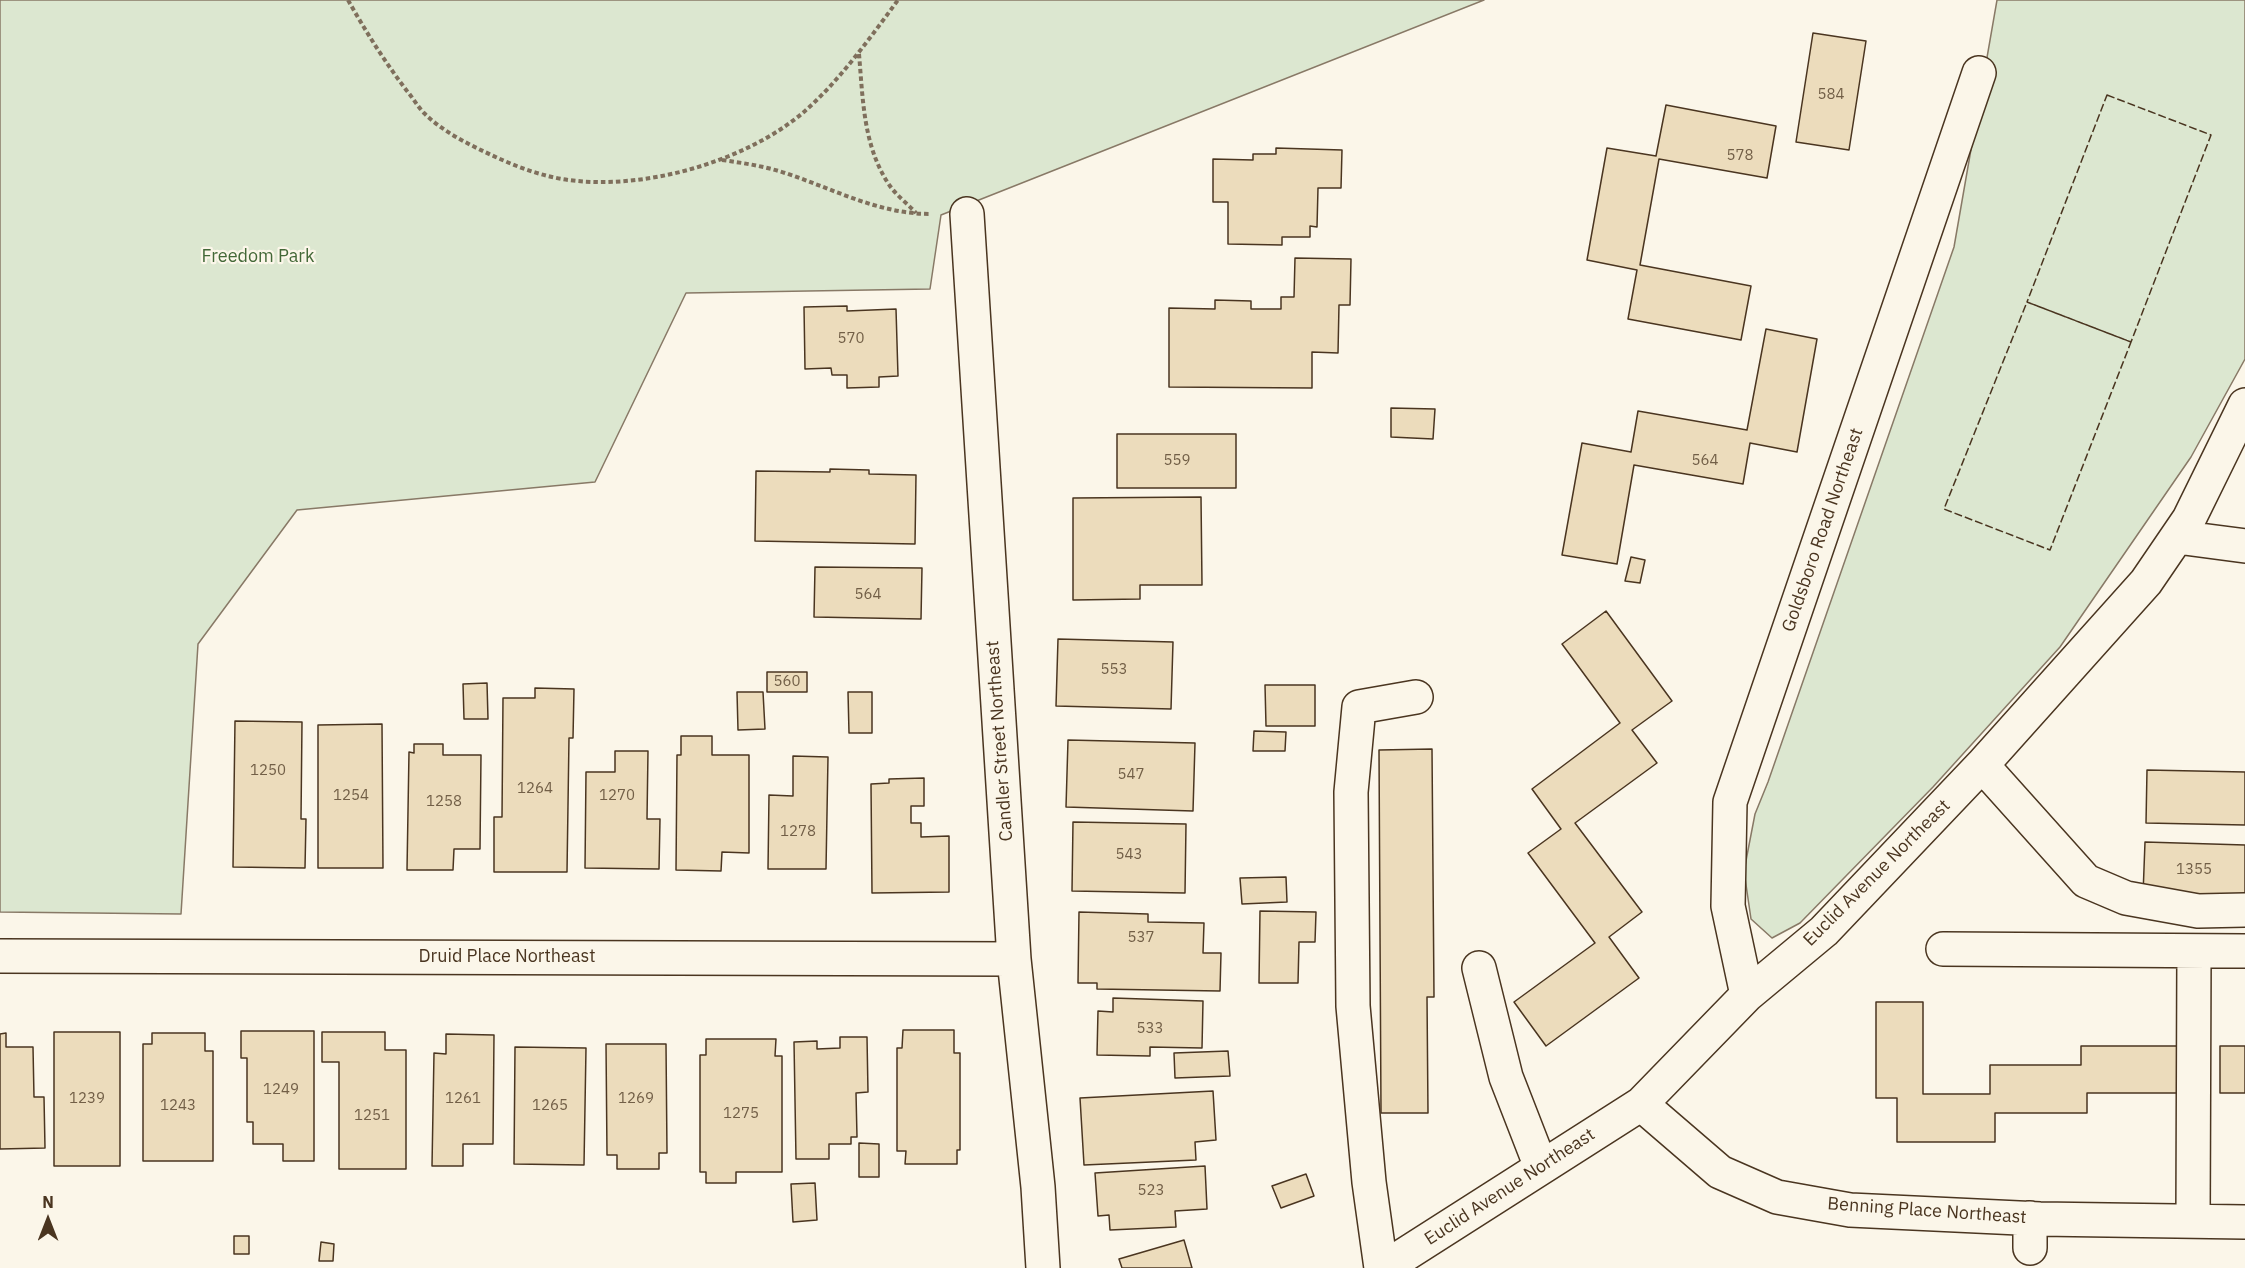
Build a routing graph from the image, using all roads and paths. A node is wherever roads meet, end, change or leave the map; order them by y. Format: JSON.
{"nodes":[{"id":1,"x":348,"y":0,"type":"edge"},
{"id":2,"x":898,"y":0,"type":"edge"},
{"id":3,"x":859,"y":52,"type":"junction"},
{"id":4,"x":1978,"y":73,"type":"dead end"},
{"id":5,"x":721,"y":160,"type":"junction"},
{"id":6,"x":917,"y":214,"type":"junction"},
{"id":7,"x":967,"y":214,"type":"joint"},
{"id":8,"x":2245,"y":405,"type":"edge"},
{"id":9,"x":2177,"y":537,"type":"junction"},
{"id":10,"x":2245,"y":546,"type":"edge"},
{"id":11,"x":1416,"y":697,"type":"dead end"},
{"id":12,"x":1983,"y":765,"type":"junction"},
{"id":13,"x":2245,"y":910,"type":"edge"},
{"id":14,"x":1943,"y":949,"type":"dead end"},
{"id":15,"x":2194,"y":951,"type":"junction"},
{"id":16,"x":2245,"y":951,"type":"edge"},
{"id":17,"x":0,"y":956,"type":"edge"},
{"id":18,"x":1014,"y":959,"type":"junction"},
{"id":19,"x":1479,"y":968,"type":"dead end"},
{"id":20,"x":1747,"y":995,"type":"junction"},
{"id":21,"x":1641,"y":1104,"type":"junction"},
{"id":22,"x":1541,"y":1167,"type":"junction"},
{"id":23,"x":2193,"y":1221,"type":"junction"},
{"id":24,"x":2245,"y":1222,"type":"edge"},
{"id":25,"x":1043,"y":1268,"type":"edge"},
{"id":26,"x":1383,"y":1268,"type":"edge"}],
"edges":[{"from":1,"to":5,"type":"path"},
{"from":2,"to":3,"type":"path"},
{"from":3,"to":5,"type":"path"},
{"from":3,"to":6,"type":"path"},
{"from":4,"to":20,"type":"street","name":"Goldsboro Road Northeast"},
{"from":5,"to":6,"type":"path"},
{"from":6,"to":7,"type":"path"},
{"from":7,"to":18,"type":"street","name":"Candler Street Northeast"},
{"from":8,"to":9,"type":"street","name":"Euclid Avenue Northeast"},
{"from":9,"to":10,"type":"street"},
{"from":9,"to":12,"type":"street","name":"Euclid Avenue Northeast"},
{"from":11,"to":26,"type":"street"},
{"from":12,"to":13,"type":"street"},
{"from":12,"to":20,"type":"street","name":"Euclid Avenue Northeast"},
{"from":14,"to":15,"type":"street"},
{"from":15,"to":16,"type":"street"},
{"from":15,"to":23,"type":"street"},
{"from":17,"to":18,"type":"street","name":"Druid Place Northeast"},
{"from":18,"to":25,"type":"street","name":"Candler Street Northeast"},
{"from":19,"to":22,"type":"street"},
{"from":20,"to":21,"type":"street","name":"Euclid Avenue Northeast"},
{"from":21,"to":22,"type":"street","name":"Euclid Avenue Northeast"},
{"from":21,"to":23,"type":"street","name":"Benning Place Northeast"},
{"from":22,"to":26,"type":"street","name":"Euclid Avenue Northeast"},
{"from":23,"to":24,"type":"street","name":"Benning Place Northeast"}]}
